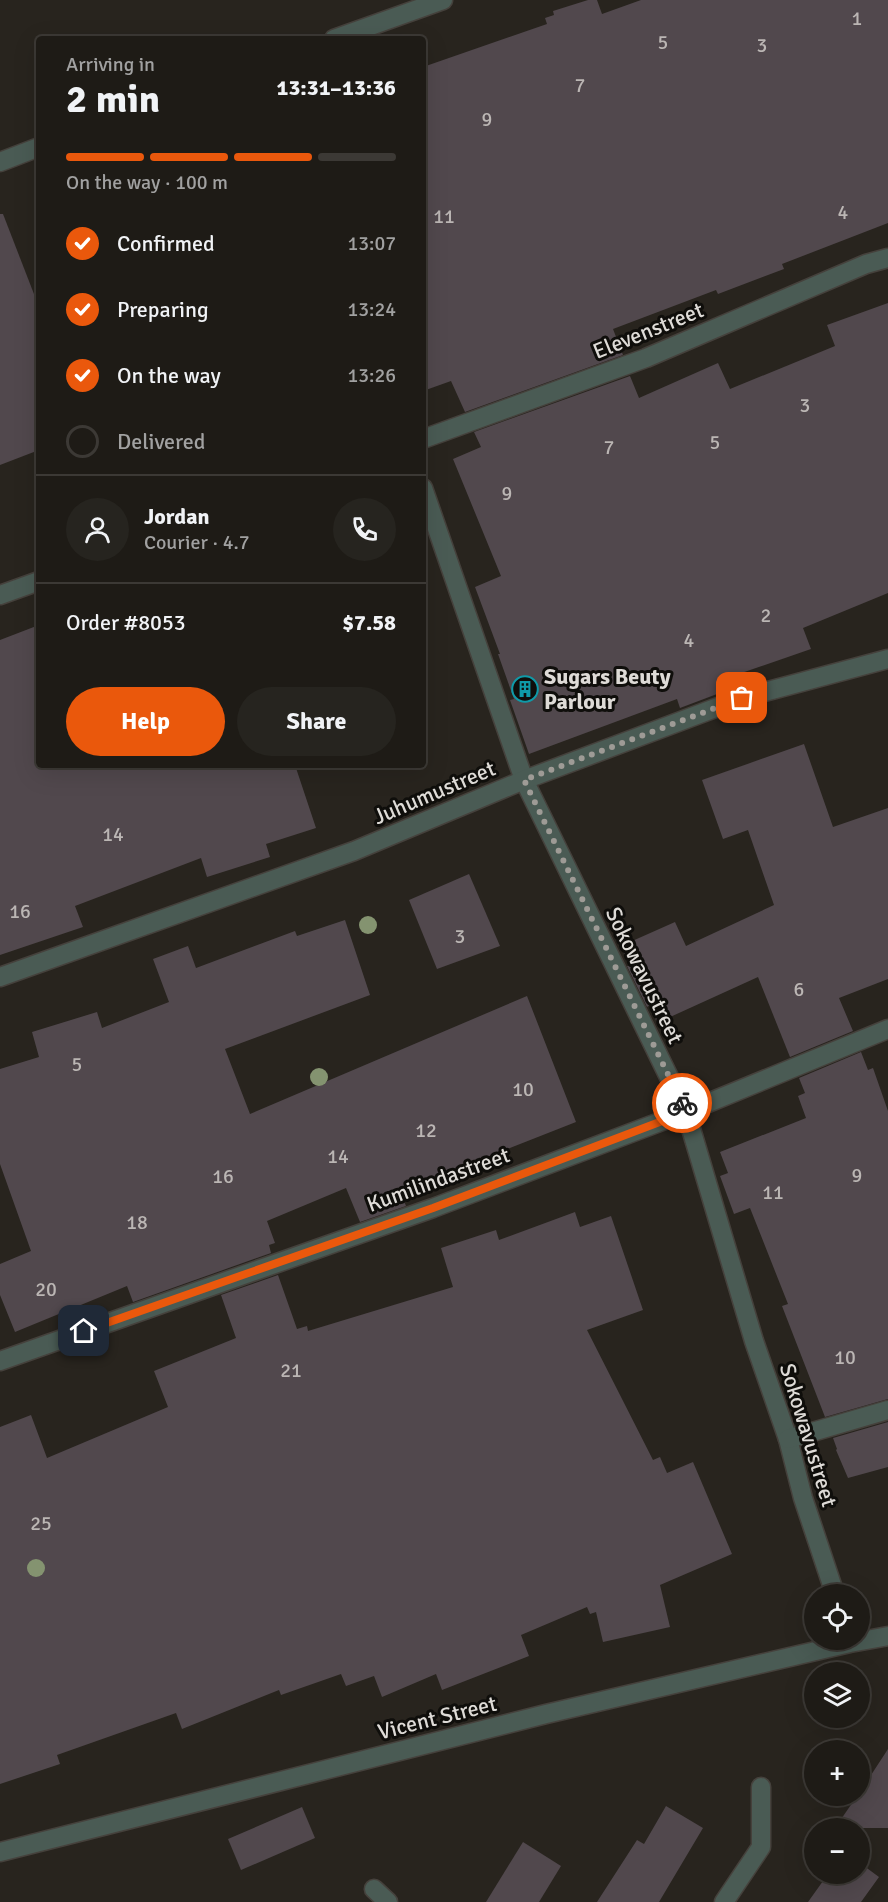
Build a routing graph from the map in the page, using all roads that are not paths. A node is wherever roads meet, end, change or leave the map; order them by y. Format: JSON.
{"nodes":[{"id":1,"x":443,"y":0,"type":"edge"},
{"id":2,"x":342,"y":36,"type":"edge"},
{"id":3,"x":36,"y":148,"type":"edge"},
{"id":4,"x":0,"y":162,"type":"edge"},
{"id":5,"x":888,"y":258,"type":"edge"},
{"id":6,"x":426,"y":438,"type":"edge"},
{"id":7,"x":426,"y":497,"type":"edge"},
{"id":8,"x":36,"y":582,"type":"edge"},
{"id":9,"x":0,"y":595,"type":"edge"},
{"id":10,"x":888,"y":659,"type":"edge"},
{"id":11,"x":524,"y":780,"type":"junction"},
{"id":12,"x":0,"y":977,"type":"edge"},
{"id":13,"x":888,"y":1029,"type":"edge"},
{"id":14,"x":686,"y":1112,"type":"junction"},
{"id":15,"x":0,"y":1361,"type":"edge"},
{"id":16,"x":888,"y":1410,"type":"edge"},
{"id":17,"x":788,"y":1439,"type":"junction"},
{"id":18,"x":832,"y":1584,"type":"edge"},
{"id":19,"x":888,"y":1636,"type":"edge"},
{"id":20,"x":870,"y":1638,"type":"edge"},
{"id":21,"x":813,"y":1650,"type":"edge"},
{"id":22,"x":761,"y":1787,"type":"dead end"},
{"id":23,"x":0,"y":1852,"type":"edge"},
{"id":24,"x":374,"y":1888,"type":"dead end"},
{"id":25,"x":388,"y":1902,"type":"edge"},
{"id":26,"x":724,"y":1902,"type":"edge"}],
"edges":[{"from":1,"to":2,"type":"street"},
{"from":3,"to":4,"type":"street"},
{"from":5,"to":6,"type":"street","name":"Elevenstreet"},
{"from":7,"to":11,"type":"street","name":"Sokowavustreet"},
{"from":8,"to":9,"type":"street"},
{"from":10,"to":11,"type":"street","name":"Juhumustreet"},
{"from":11,"to":12,"type":"street","name":"Juhumustreet"},
{"from":11,"to":14,"type":"street","name":"Sokowavustreet"},
{"from":13,"to":14,"type":"street","name":"Kumilindastreet"},
{"from":14,"to":15,"type":"street","name":"Kumilindastreet"},
{"from":14,"to":17,"type":"street","name":"Sokowavustreet"},
{"from":16,"to":17,"type":"street"},
{"from":17,"to":18,"type":"street","name":"Sokowavustreet"},
{"from":19,"to":20,"type":"street","name":"Vicent Street"},
{"from":21,"to":23,"type":"street","name":"Vicent Street"},
{"from":22,"to":26,"type":"street"},
{"from":24,"to":25,"type":"street"}]}
